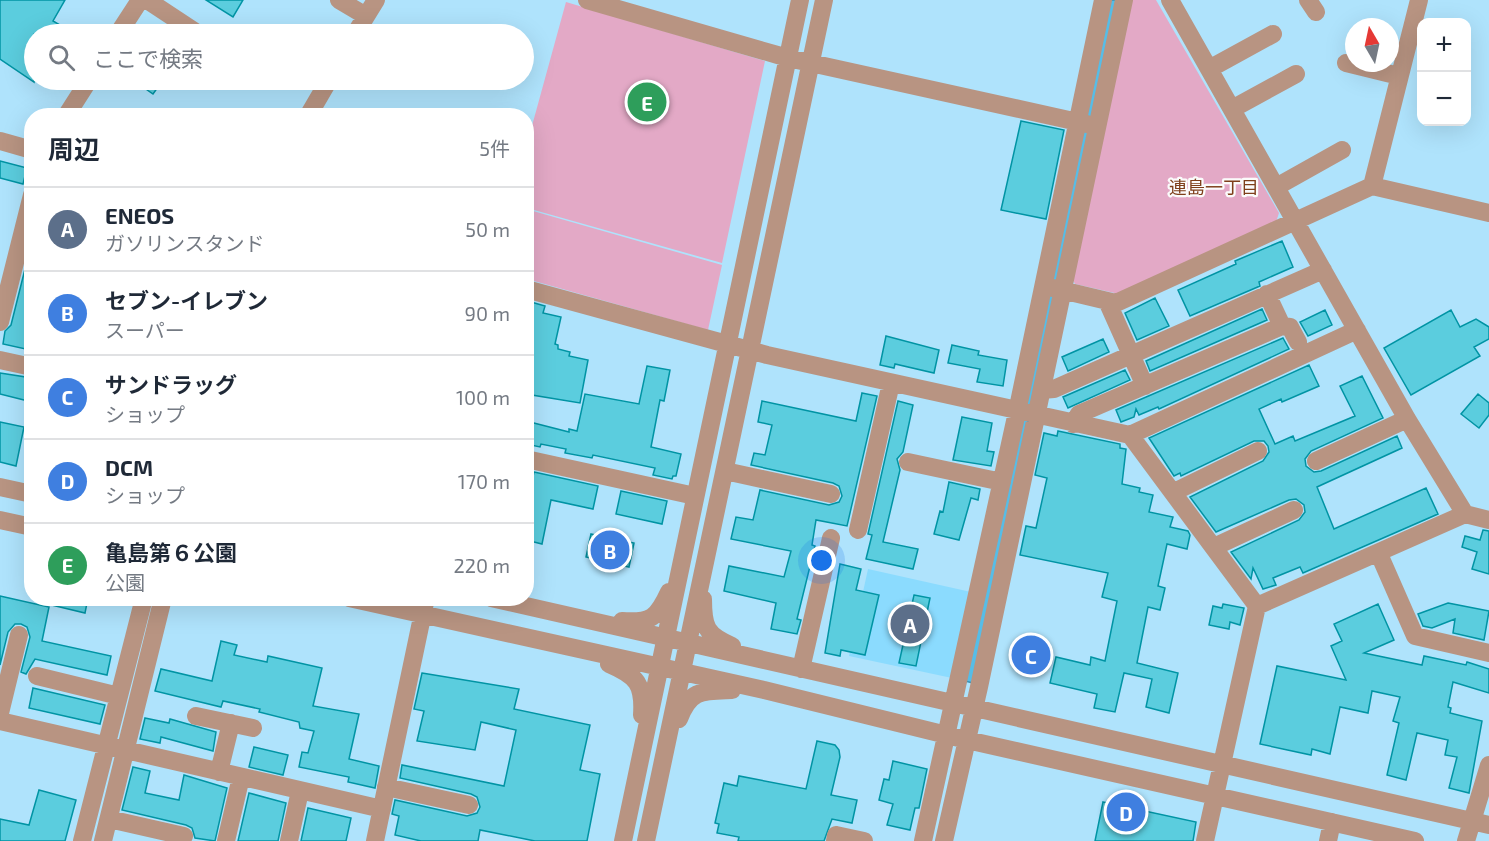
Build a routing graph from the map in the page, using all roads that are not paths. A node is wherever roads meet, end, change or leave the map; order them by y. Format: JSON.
{"nodes":[{"id":1,"x":140,"y":0,"type":"edge"},
{"id":2,"x":147,"y":0,"type":"edge"},
{"id":3,"x":339,"y":0,"type":"edge"},
{"id":4,"x":376,"y":0,"type":"edge"},
{"id":5,"x":800,"y":0,"type":"edge"},
{"id":6,"x":824,"y":0,"type":"edge"},
{"id":7,"x":1102,"y":0,"type":"edge"},
{"id":8,"x":1124,"y":0,"type":"edge"},
{"id":9,"x":1419,"y":0,"type":"edge"},
{"id":10,"x":595,"y":1,"type":"edge"},
{"id":11,"x":1172,"y":1,"type":"edge"},
{"id":12,"x":366,"y":16,"type":"junction"},
{"id":13,"x":124,"y":24,"type":"edge"},
{"id":14,"x":183,"y":24,"type":"edge"},
{"id":15,"x":362,"y":24,"type":"edge"},
{"id":16,"x":1273,"y":34,"type":"dead end"},
{"id":17,"x":788,"y":58,"type":"junction"},
{"id":18,"x":811,"y":63,"type":"junction"},
{"id":19,"x":1209,"y":69,"type":"junction"},
{"id":20,"x":1383,"y":72,"type":"edge"},
{"id":21,"x":1296,"y":74,"type":"dead end"},
{"id":22,"x":1399,"y":76,"type":"junction"},
{"id":23,"x":83,"y":90,"type":"edge"},
{"id":24,"x":321,"y":90,"type":"edge"},
{"id":25,"x":71,"y":108,"type":"edge"},
{"id":26,"x":312,"y":108,"type":"edge"},
{"id":27,"x":1232,"y":109,"type":"junction"},
{"id":28,"x":1087,"y":124,"type":"junction"},
{"id":29,"x":0,"y":141,"type":"edge"},
{"id":30,"x":24,"y":148,"type":"edge"},
{"id":31,"x":1342,"y":150,"type":"dead end"},
{"id":32,"x":1372,"y":186,"type":"junction"},
{"id":33,"x":1276,"y":188,"type":"junction"},
{"id":34,"x":1489,"y":213,"type":"edge"},
{"id":35,"x":24,"y":217,"type":"edge"},
{"id":36,"x":1295,"y":221,"type":"junction"},
{"id":37,"x":8,"y":262,"type":"edge"},
{"id":38,"x":1323,"y":270,"type":"junction"},
{"id":39,"x":1052,"y":288,"type":"junction"},
{"id":40,"x":534,"y":291,"type":"edge"},
{"id":41,"x":1267,"y":294,"type":"junction"},
{"id":42,"x":1107,"y":301,"type":"junction"},
{"id":43,"x":0,"y":322,"type":"edge"},
{"id":44,"x":1282,"y":326,"type":"junction"},
{"id":45,"x":1357,"y":330,"type":"junction"},
{"id":46,"x":1298,"y":342,"type":"dead end"},
{"id":47,"x":726,"y":345,"type":"junction"},
{"id":48,"x":751,"y":351,"type":"junction"},
{"id":49,"x":1131,"y":355,"type":"junction"},
{"id":50,"x":0,"y":360,"type":"edge"},
{"id":51,"x":24,"y":365,"type":"edge"},
{"id":52,"x":891,"y":383,"type":"junction"},
{"id":53,"x":1145,"y":386,"type":"junction"},
{"id":54,"x":1042,"y":390,"type":"junction"},
{"id":55,"x":1027,"y":414,"type":"junction"},
{"id":56,"x":1407,"y":419,"type":"junction"},
{"id":57,"x":1073,"y":424,"type":"junction"},
{"id":58,"x":1130,"y":435,"type":"junction"},
{"id":59,"x":1258,"y":451,"type":"dead end"},
{"id":60,"x":534,"y":461,"type":"edge"},
{"id":61,"x":1316,"y":461,"type":"dead end"},
{"id":62,"x":908,"y":462,"type":"dead end"},
{"id":63,"x":725,"y":471,"type":"junction"},
{"id":64,"x":1002,"y":482,"type":"junction"},
{"id":65,"x":0,"y":487,"type":"edge"},
{"id":66,"x":24,"y":492,"type":"edge"},
{"id":67,"x":1173,"y":492,"type":"junction"},
{"id":68,"x":831,"y":494,"type":"dead end"},
{"id":69,"x":695,"y":496,"type":"junction"},
{"id":70,"x":1294,"y":510,"type":"dead end"},
{"id":71,"x":1465,"y":514,"type":"junction"},
{"id":72,"x":0,"y":520,"type":"edge"},
{"id":73,"x":1489,"y":520,"type":"edge"},
{"id":74,"x":24,"y":525,"type":"edge"},
{"id":75,"x":858,"y":530,"type":"dead end"},
{"id":76,"x":831,"y":538,"type":"dead end"},
{"id":77,"x":1214,"y":547,"type":"junction"},
{"id":78,"x":1379,"y":554,"type":"junction"},
{"id":79,"x":680,"y":568,"type":"junction"},
{"id":80,"x":702,"y":573,"type":"junction"},
{"id":81,"x":142,"y":606,"type":"edge"},
{"id":82,"x":160,"y":606,"type":"edge"},
{"id":83,"x":525,"y":606,"type":"edge"},
{"id":84,"x":1257,"y":606,"type":"junction"},
{"id":85,"x":424,"y":607,"type":"edge"},
{"id":86,"x":581,"y":619,"type":"junction"},
{"id":87,"x":19,"y":635,"type":"dead end"},
{"id":88,"x":666,"y":638,"type":"junction"},
{"id":89,"x":688,"y":643,"type":"junction"},
{"id":90,"x":575,"y":650,"type":"junction"},
{"id":91,"x":1489,"y":653,"type":"edge"},
{"id":92,"x":767,"y":661,"type":"junction"},
{"id":93,"x":660,"y":668,"type":"junction"},
{"id":94,"x":801,"y":669,"type":"junction"},
{"id":95,"x":682,"y":672,"type":"junction"},
{"id":96,"x":37,"y":676,"type":"dead end"},
{"id":97,"x":764,"y":690,"type":"junction"},
{"id":98,"x":119,"y":696,"type":"junction"},
{"id":99,"x":953,"y":704,"type":"junction"},
{"id":100,"x":974,"y":708,"type":"junction"},
{"id":101,"x":0,"y":713,"type":"edge"},
{"id":102,"x":196,"y":716,"type":"dead end"},
{"id":103,"x":0,"y":721,"type":"edge"},
{"id":104,"x":231,"y":723,"type":"junction"},
{"id":105,"x":253,"y":728,"type":"dead end"},
{"id":106,"x":947,"y":735,"type":"junction"},
{"id":107,"x":967,"y":740,"type":"junction"},
{"id":108,"x":116,"y":748,"type":"junction"},
{"id":109,"x":640,"y":765,"type":"junction"},
{"id":110,"x":1222,"y":765,"type":"junction"},
{"id":111,"x":1489,"y":765,"type":"edge"},
{"id":112,"x":662,"y":769,"type":"junction"},
{"id":113,"x":219,"y":772,"type":"junction"},
{"id":114,"x":241,"y":777,"type":"junction"},
{"id":115,"x":386,"y":787,"type":"junction"},
{"id":116,"x":300,"y":791,"type":"junction"},
{"id":117,"x":1215,"y":795,"type":"junction"},
{"id":118,"x":469,"y":805,"type":"dead end"},
{"id":119,"x":381,"y":809,"type":"junction"},
{"id":120,"x":109,"y":819,"type":"junction"},
{"id":121,"x":1332,"y":822,"type":"junction"},
{"id":122,"x":1481,"y":823,"type":"edge"},
{"id":123,"x":184,"y":836,"type":"dead end"},
{"id":124,"x":380,"y":840,"type":"edge"},
{"id":125,"x":82,"y":841,"type":"edge"},
{"id":126,"x":103,"y":841,"type":"edge"},
{"id":127,"x":226,"y":841,"type":"edge"},
{"id":128,"x":289,"y":841,"type":"edge"},
{"id":129,"x":623,"y":841,"type":"edge"},
{"id":130,"x":646,"y":841,"type":"edge"},
{"id":131,"x":835,"y":841,"type":"edge"},
{"id":132,"x":864,"y":841,"type":"edge"},
{"id":133,"x":923,"y":841,"type":"edge"},
{"id":134,"x":944,"y":841,"type":"edge"},
{"id":135,"x":1205,"y":841,"type":"edge"},
{"id":136,"x":1328,"y":841,"type":"edge"},
{"id":137,"x":1415,"y":841,"type":"edge"},
{"id":138,"x":1466,"y":841,"type":"edge"}],
"edges":[{"from":1,"to":13,"type":"street"},
{"from":2,"to":14,"type":"street"},
{"from":3,"to":12,"type":"street"},
{"from":4,"to":12,"type":"street"},
{"from":5,"to":17,"type":"street"},
{"from":6,"to":18,"type":"street"},
{"from":7,"to":28,"type":"street"},
{"from":8,"to":28,"type":"street"},
{"from":9,"to":22,"type":"street"},
{"from":10,"to":17,"type":"street"},
{"from":11,"to":19,"type":"street"},
{"from":12,"to":15,"type":"street"},
{"from":16,"to":19,"type":"street"},
{"from":17,"to":18,"type":"street"},
{"from":17,"to":47,"type":"street"},
{"from":18,"to":28,"type":"street"},
{"from":18,"to":48,"type":"street"},
{"from":19,"to":27,"type":"street"},
{"from":20,"to":22,"type":"street"},
{"from":21,"to":27,"type":"street"},
{"from":22,"to":32,"type":"street"},
{"from":23,"to":25,"type":"street"},
{"from":24,"to":26,"type":"street"},
{"from":27,"to":33,"type":"street"},
{"from":28,"to":39,"type":"street"},
{"from":29,"to":30,"type":"street"},
{"from":31,"to":33,"type":"street"},
{"from":32,"to":34,"type":"street"},
{"from":32,"to":36,"type":"street"},
{"from":33,"to":36,"type":"street"},
{"from":35,"to":37,"type":"street"},
{"from":36,"to":38,"type":"street"},
{"from":36,"to":42,"type":"street"},
{"from":37,"to":43,"type":"street"},
{"from":38,"to":41,"type":"street"},
{"from":38,"to":45,"type":"street"},
{"from":39,"to":42,"type":"street"},
{"from":39,"to":54,"type":"street"},
{"from":39,"to":55,"type":"street"},
{"from":40,"to":47,"type":"street"},
{"from":41,"to":44,"type":"street"},
{"from":41,"to":49,"type":"street"},
{"from":42,"to":49,"type":"street"},
{"from":44,"to":46,"type":"street"},
{"from":44,"to":53,"type":"street"},
{"from":45,"to":56,"type":"street"},
{"from":45,"to":58,"type":"street"},
{"from":47,"to":48,"type":"street"},
{"from":47,"to":69,"type":"street"},
{"from":48,"to":52,"type":"street"},
{"from":48,"to":63,"type":"street"},
{"from":49,"to":53,"type":"street"},
{"from":49,"to":54,"type":"street"},
{"from":50,"to":51,"type":"street"},
{"from":52,"to":55,"type":"street"},
{"from":52,"to":75,"type":"street"},
{"from":53,"to":57,"type":"street"},
{"from":54,"to":55,"type":"street"},
{"from":55,"to":57,"type":"street"},
{"from":55,"to":64,"type":"street"},
{"from":55,"to":100,"type":"street"},
{"from":56,"to":61,"type":"street"},
{"from":56,"to":71,"type":"street"},
{"from":57,"to":58,"type":"street"},
{"from":58,"to":67,"type":"street"},
{"from":59,"to":67,"type":"street"},
{"from":60,"to":69,"type":"street"},
{"from":62,"to":64,"type":"street"},
{"from":63,"to":68,"type":"street"},
{"from":63,"to":80,"type":"street"},
{"from":64,"to":99,"type":"street"},
{"from":65,"to":66,"type":"street"},
{"from":67,"to":77,"type":"street"},
{"from":69,"to":79,"type":"street"},
{"from":70,"to":77,"type":"street"},
{"from":71,"to":73,"type":"street"},
{"from":71,"to":78,"type":"street"},
{"from":72,"to":74,"type":"street"},
{"from":76,"to":94,"type":"street"},
{"from":77,"to":84,"type":"street"},
{"from":78,"to":84,"type":"street"},
{"from":78,"to":91,"type":"street"},
{"from":79,"to":86,"type":"street"},
{"from":79,"to":88,"type":"street"},
{"from":80,"to":89,"type":"street"},
{"from":80,"to":92,"type":"street"},
{"from":81,"to":98,"type":"street"},
{"from":82,"to":108,"type":"street"},
{"from":83,"to":86,"type":"street"},
{"from":84,"to":110,"type":"street"},
{"from":85,"to":90,"type":"street"},
{"from":85,"to":115,"type":"street"},
{"from":86,"to":88,"type":"street"},
{"from":87,"to":101,"type":"street"},
{"from":88,"to":89,"type":"street"},
{"from":88,"to":93,"type":"street"},
{"from":89,"to":92,"type":"street"},
{"from":89,"to":95,"type":"street"},
{"from":90,"to":93,"type":"street"},
{"from":90,"to":109,"type":"street"},
{"from":92,"to":94,"type":"street"},
{"from":93,"to":95,"type":"street"},
{"from":93,"to":109,"type":"street"},
{"from":94,"to":99,"type":"street"},
{"from":95,"to":97,"type":"street"},
{"from":95,"to":112,"type":"street"},
{"from":96,"to":98,"type":"street"},
{"from":97,"to":106,"type":"street"},
{"from":97,"to":112,"type":"street"},
{"from":98,"to":108,"type":"street"},
{"from":99,"to":100,"type":"street"},
{"from":99,"to":106,"type":"street"},
{"from":100,"to":107,"type":"street"},
{"from":100,"to":110,"type":"street"},
{"from":102,"to":104,"type":"street"},
{"from":103,"to":108,"type":"street"},
{"from":104,"to":105,"type":"street"},
{"from":104,"to":113,"type":"street"},
{"from":106,"to":107,"type":"street"},
{"from":106,"to":133,"type":"street"},
{"from":107,"to":117,"type":"street"},
{"from":107,"to":134,"type":"street"},
{"from":108,"to":113,"type":"street"},
{"from":108,"to":120,"type":"street"},
{"from":108,"to":125,"type":"street"},
{"from":109,"to":129,"type":"street"},
{"from":110,"to":117,"type":"street"},
{"from":110,"to":122,"type":"street"},
{"from":111,"to":122,"type":"street"},
{"from":112,"to":130,"type":"street"},
{"from":113,"to":114,"type":"street"},
{"from":114,"to":116,"type":"street"},
{"from":114,"to":127,"type":"street"},
{"from":115,"to":118,"type":"street"},
{"from":115,"to":119,"type":"street"},
{"from":116,"to":119,"type":"street"},
{"from":116,"to":128,"type":"street"},
{"from":117,"to":121,"type":"street"},
{"from":117,"to":135,"type":"street"},
{"from":119,"to":124,"type":"street"},
{"from":120,"to":123,"type":"street"},
{"from":120,"to":126,"type":"street"},
{"from":121,"to":136,"type":"street"},
{"from":121,"to":137,"type":"street"},
{"from":122,"to":138,"type":"street"},
{"from":131,"to":132,"type":"street"}]}
